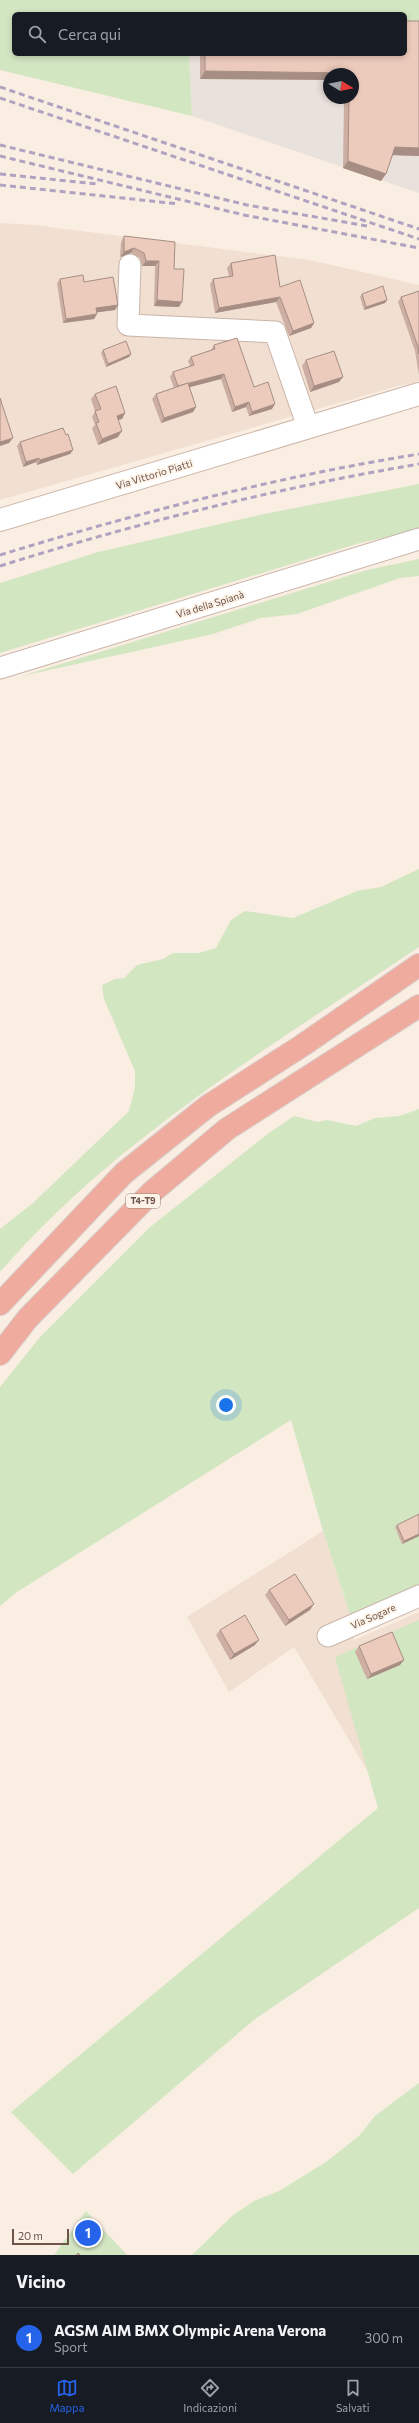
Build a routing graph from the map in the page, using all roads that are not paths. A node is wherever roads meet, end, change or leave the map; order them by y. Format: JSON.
{"nodes":[{"id":1,"x":130,"y":264,"type":"dead end"},
{"id":2,"x":419,"y":394,"type":"edge"},
{"id":3,"x":308,"y":427,"type":"junction"},
{"id":4,"x":0,"y":520,"type":"edge"},
{"id":5,"x":419,"y":539,"type":"edge"},
{"id":6,"x":0,"y":668,"type":"edge"},
{"id":7,"x":419,"y":965,"type":"edge"},
{"id":8,"x":419,"y":1006,"type":"edge"},
{"id":9,"x":0,"y":1304,"type":"edge"},
{"id":10,"x":0,"y":1354,"type":"edge"},
{"id":11,"x":419,"y":1596,"type":"edge"},
{"id":12,"x":328,"y":1636,"type":"dead end"}],
"edges":[{"from":1,"to":3,"type":"street"},
{"from":2,"to":3,"type":"street","name":"Via Vittorio Piatti"},
{"from":3,"to":4,"type":"street","name":"Via Vittorio Piatti"},
{"from":5,"to":6,"type":"street","name":"Via della Spianà"},
{"from":7,"to":9,"type":"highway"},
{"from":8,"to":10,"type":"highway","number":"T4-T9"},
{"from":11,"to":12,"type":"street","name":"Via Sogare"}]}
